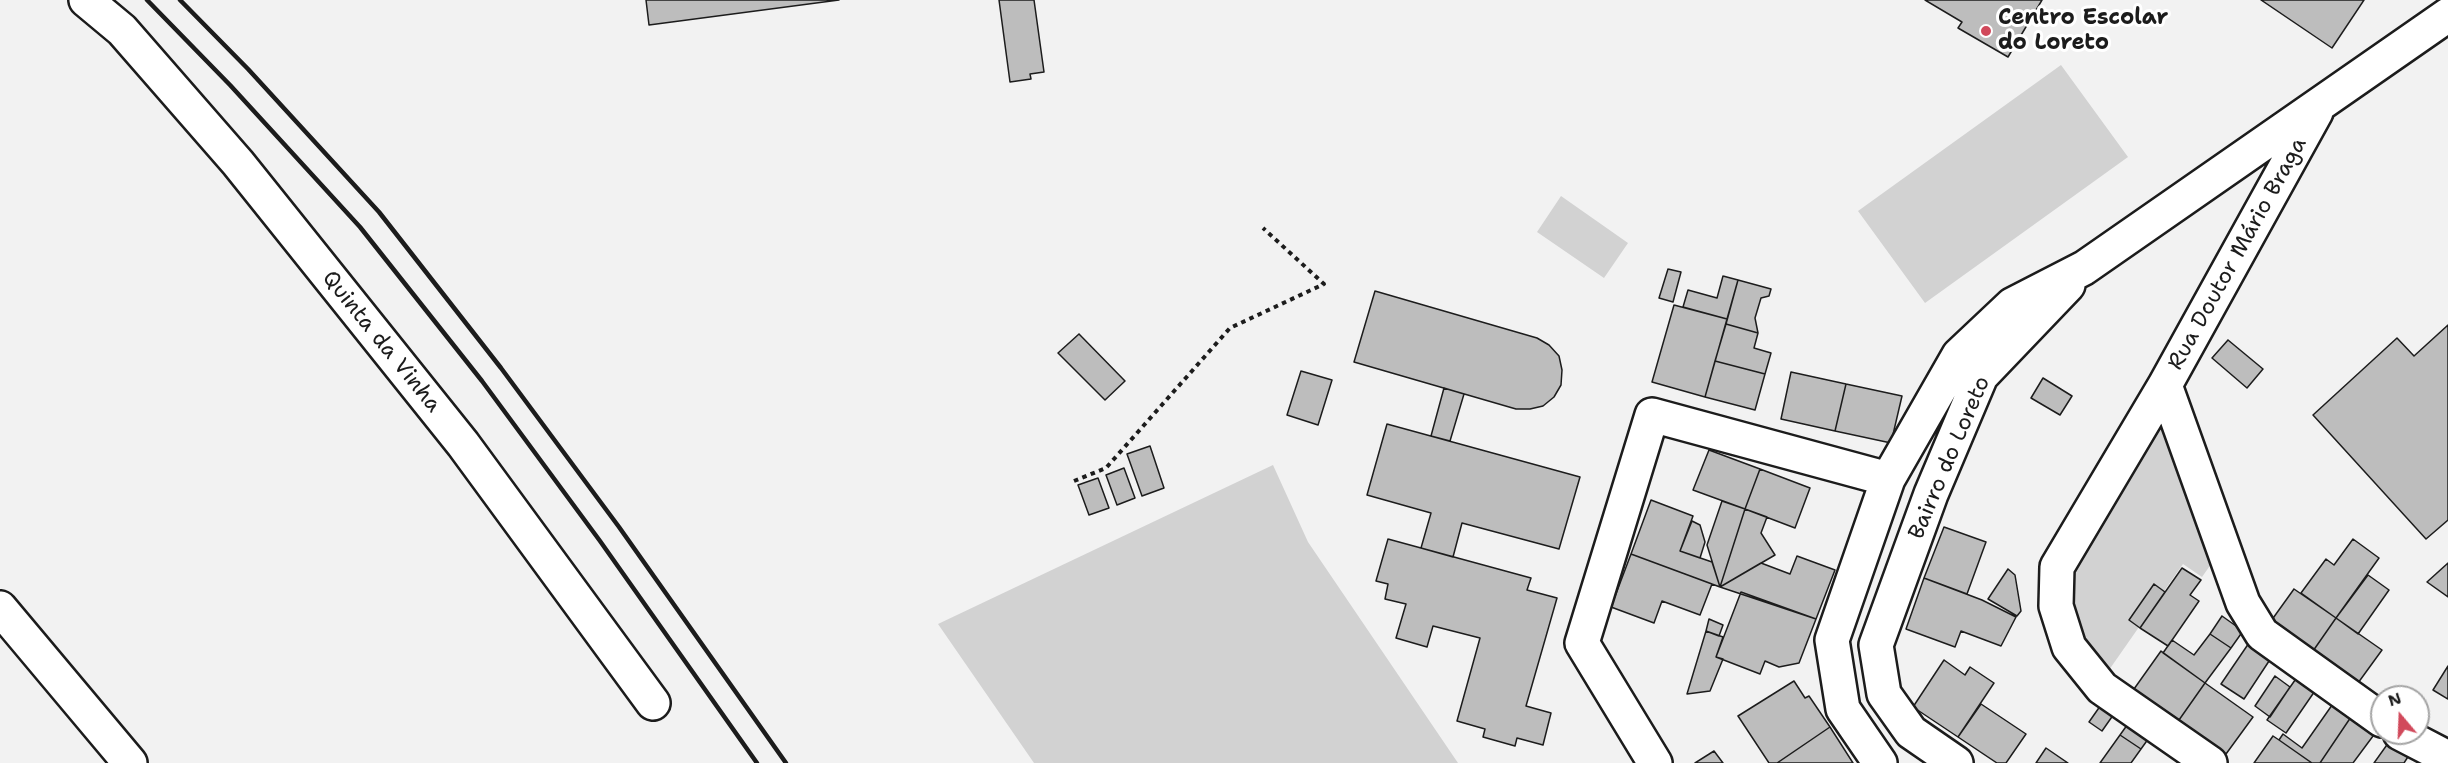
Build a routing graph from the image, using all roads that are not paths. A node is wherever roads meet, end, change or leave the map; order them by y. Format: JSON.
{"nodes":[{"id":1,"x":87,"y":0,"type":"edge"},
{"id":2,"x":2448,"y":15,"type":"edge"},
{"id":3,"x":2320,"y":105,"type":"junction"},
{"id":4,"x":2084,"y":268,"type":"junction"},
{"id":5,"x":2165,"y":386,"type":"junction"},
{"id":6,"x":1888,"y":479,"type":"junction"},
{"id":7,"x":0,"y":608,"type":"edge"},
{"id":8,"x":653,"y":704,"type":"dead end"},
{"id":9,"x":2370,"y":711,"type":"edge"},
{"id":10,"x":2423,"y":745,"type":"edge"},
{"id":11,"x":2448,"y":758,"type":"edge"},
{"id":12,"x":130,"y":763,"type":"edge"},
{"id":13,"x":1655,"y":763,"type":"edge"},
{"id":14,"x":1880,"y":763,"type":"edge"},
{"id":15,"x":1956,"y":763,"type":"edge"},
{"id":16,"x":2210,"y":763,"type":"edge"}],
"edges":[{"from":1,"to":8,"type":"street","name":"Quinta da Vinha"},
{"from":2,"to":3,"type":"street"},
{"from":3,"to":4,"type":"street"},
{"from":3,"to":5,"type":"street","name":"Rua Doutor Mário Braga"},
{"from":4,"to":6,"type":"street","name":"Bairro do Loreto"},
{"from":4,"to":15,"type":"street","name":"Bairro do Loreto"},
{"from":5,"to":9,"type":"street","name":"Rua Doutor Mário Braga"},
{"from":5,"to":16,"type":"street"},
{"from":6,"to":13,"type":"street"},
{"from":6,"to":14,"type":"street","name":"Bairro do Loreto"},
{"from":7,"to":12,"type":"street"},
{"from":10,"to":11,"type":"street"}]}
